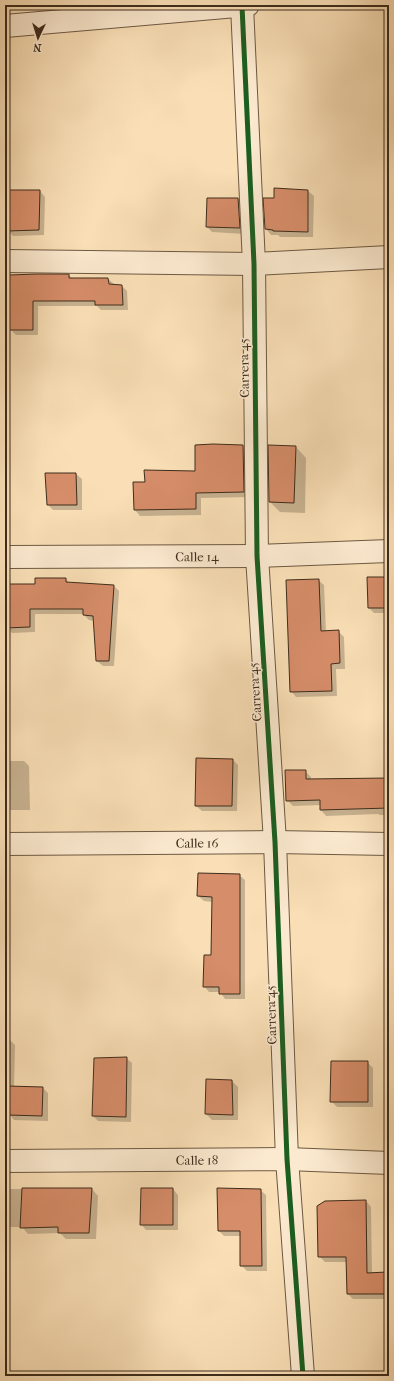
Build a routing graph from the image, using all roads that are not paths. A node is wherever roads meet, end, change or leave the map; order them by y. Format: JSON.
{"nodes":[{"id":1,"x":245,"y":6,"type":"edge"},
{"id":2,"x":5,"y":26,"type":"edge"},
{"id":3,"x":389,"y":257,"type":"edge"},
{"id":4,"x":5,"y":261,"type":"edge"},
{"id":5,"x":254,"y":264,"type":"junction"},
{"id":6,"x":389,"y":551,"type":"edge"},
{"id":7,"x":5,"y":556,"type":"edge"},
{"id":8,"x":257,"y":556,"type":"junction"},
{"id":9,"x":275,"y":842,"type":"junction"},
{"id":10,"x":5,"y":844,"type":"edge"},
{"id":11,"x":389,"y":844,"type":"edge"},
{"id":12,"x":287,"y":1159,"type":"junction"},
{"id":13,"x":5,"y":1161,"type":"edge"},
{"id":14,"x":389,"y":1162,"type":"edge"},
{"id":15,"x":303,"y":1376,"type":"edge"}],
"edges":[{"from":1,"to":2,"type":"street"},
{"from":1,"to":5,"type":"street","name":"Carrera 45"},
{"from":3,"to":5,"type":"street"},
{"from":4,"to":5,"type":"street"},
{"from":5,"to":8,"type":"street","name":"Carrera 45"},
{"from":6,"to":8,"type":"street","name":"Calle 14"},
{"from":7,"to":8,"type":"street","name":"Calle 14"},
{"from":8,"to":9,"type":"street","name":"Carrera 45"},
{"from":9,"to":10,"type":"street","name":"Calle 16"},
{"from":9,"to":11,"type":"street","name":"Calle 16"},
{"from":9,"to":12,"type":"street","name":"Carrera 45"},
{"from":12,"to":13,"type":"street","name":"Calle 18"},
{"from":12,"to":14,"type":"street","name":"Calle 18"},
{"from":12,"to":15,"type":"street","name":"Carrera 45"}]}
